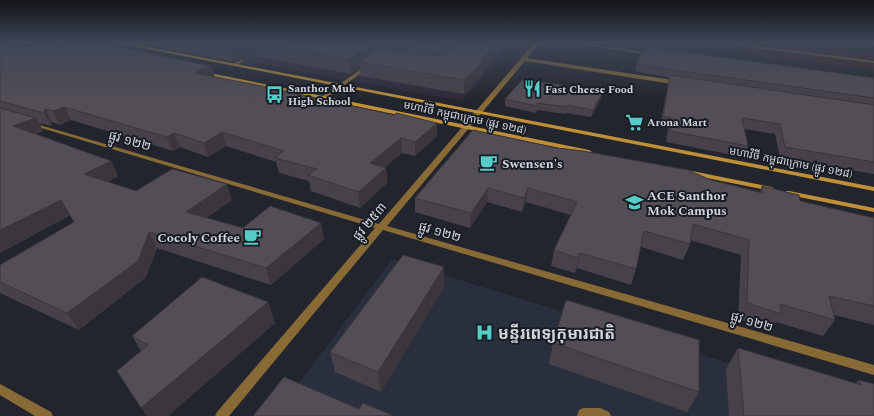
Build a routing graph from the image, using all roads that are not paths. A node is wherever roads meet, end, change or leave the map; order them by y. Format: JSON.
{"nodes":[{"id":1,"x":214,"y":61,"type":"edge"},
{"id":2,"x":241,"y":61,"type":"edge"},
{"id":3,"x":521,"y":61,"type":"edge"},
{"id":4,"x":539,"y":61,"type":"edge"},
{"id":5,"x":372,"y":64,"type":"edge"},
{"id":6,"x":233,"y":65,"type":"junction"},
{"id":7,"x":200,"y":72,"type":"edge"},
{"id":8,"x":687,"y":84,"type":"edge"},
{"id":9,"x":341,"y":86,"type":"junction"},
{"id":10,"x":323,"y":98,"type":"junction"},
{"id":11,"x":479,"y":112,"type":"junction"},
{"id":12,"x":23,"y":122,"type":"edge"},
{"id":13,"x":466,"y":127,"type":"junction"},
{"id":14,"x":594,"y":153,"type":"edge"},
{"id":15,"x":680,"y":171,"type":"edge"},
{"id":16,"x":874,"y":189,"type":"edge"},
{"id":17,"x":874,"y":210,"type":"edge"},
{"id":18,"x":381,"y":227,"type":"junction"},
{"id":19,"x":874,"y":370,"type":"edge"},
{"id":20,"x":0,"y":389,"type":"edge"},
{"id":21,"x":47,"y":416,"type":"edge"},
{"id":22,"x":221,"y":416,"type":"edge"},
{"id":23,"x":583,"y":416,"type":"edge"},
{"id":24,"x":604,"y":416,"type":"edge"}],
"edges":[{"from":1,"to":6,"type":"main road","name":"មហាវិថី កម្ពុជាក្រោម (ផ្លូវ ១២៨)"},
{"from":2,"to":6,"type":"street"},
{"from":3,"to":11,"type":"street","name":"ផ្លូវ ២៥៣"},
{"from":4,"to":8,"type":"street"},
{"from":5,"to":9,"type":"street"},
{"from":6,"to":9,"type":"main road","name":"មហាវិថី កម្ពុជាក្រោម (ផ្លូវ ១២៨)"},
{"from":7,"to":10,"type":"main road","name":"មហាវិថី កម្ពុជាក្រោម (ផ្លូវ ១២៨)"},
{"from":9,"to":10,"type":"street"},
{"from":9,"to":11,"type":"main road","name":"មហាវិថី កម្ពុជាក្រោម (ផ្លូវ ១២៨)"},
{"from":10,"to":13,"type":"main road","name":"មហាវិថី កម្ពុជាក្រោម (ផ្លូវ ១២៨)"},
{"from":11,"to":13,"type":"street","name":"ផ្លូវ ២៥៣"},
{"from":11,"to":16,"type":"main road","name":"មហាវិថី កម្ពុជាក្រោម (ផ្លូវ ១២៨)"},
{"from":12,"to":18,"type":"street","name":"ផ្លូវ ១២២"},
{"from":13,"to":14,"type":"main road","name":"មហាវិថី កម្ពុជាក្រោម (ផ្លូវ ១២៨)"},
{"from":13,"to":18,"type":"street","name":"ផ្លូវ ២៥៣"},
{"from":15,"to":17,"type":"main road"},
{"from":18,"to":19,"type":"street","name":"ផ្លូវ ១២២"},
{"from":18,"to":22,"type":"street","name":"ផ្លូវ ២៥៣"},
{"from":20,"to":21,"type":"street"},
{"from":23,"to":24,"type":"street"}]}
